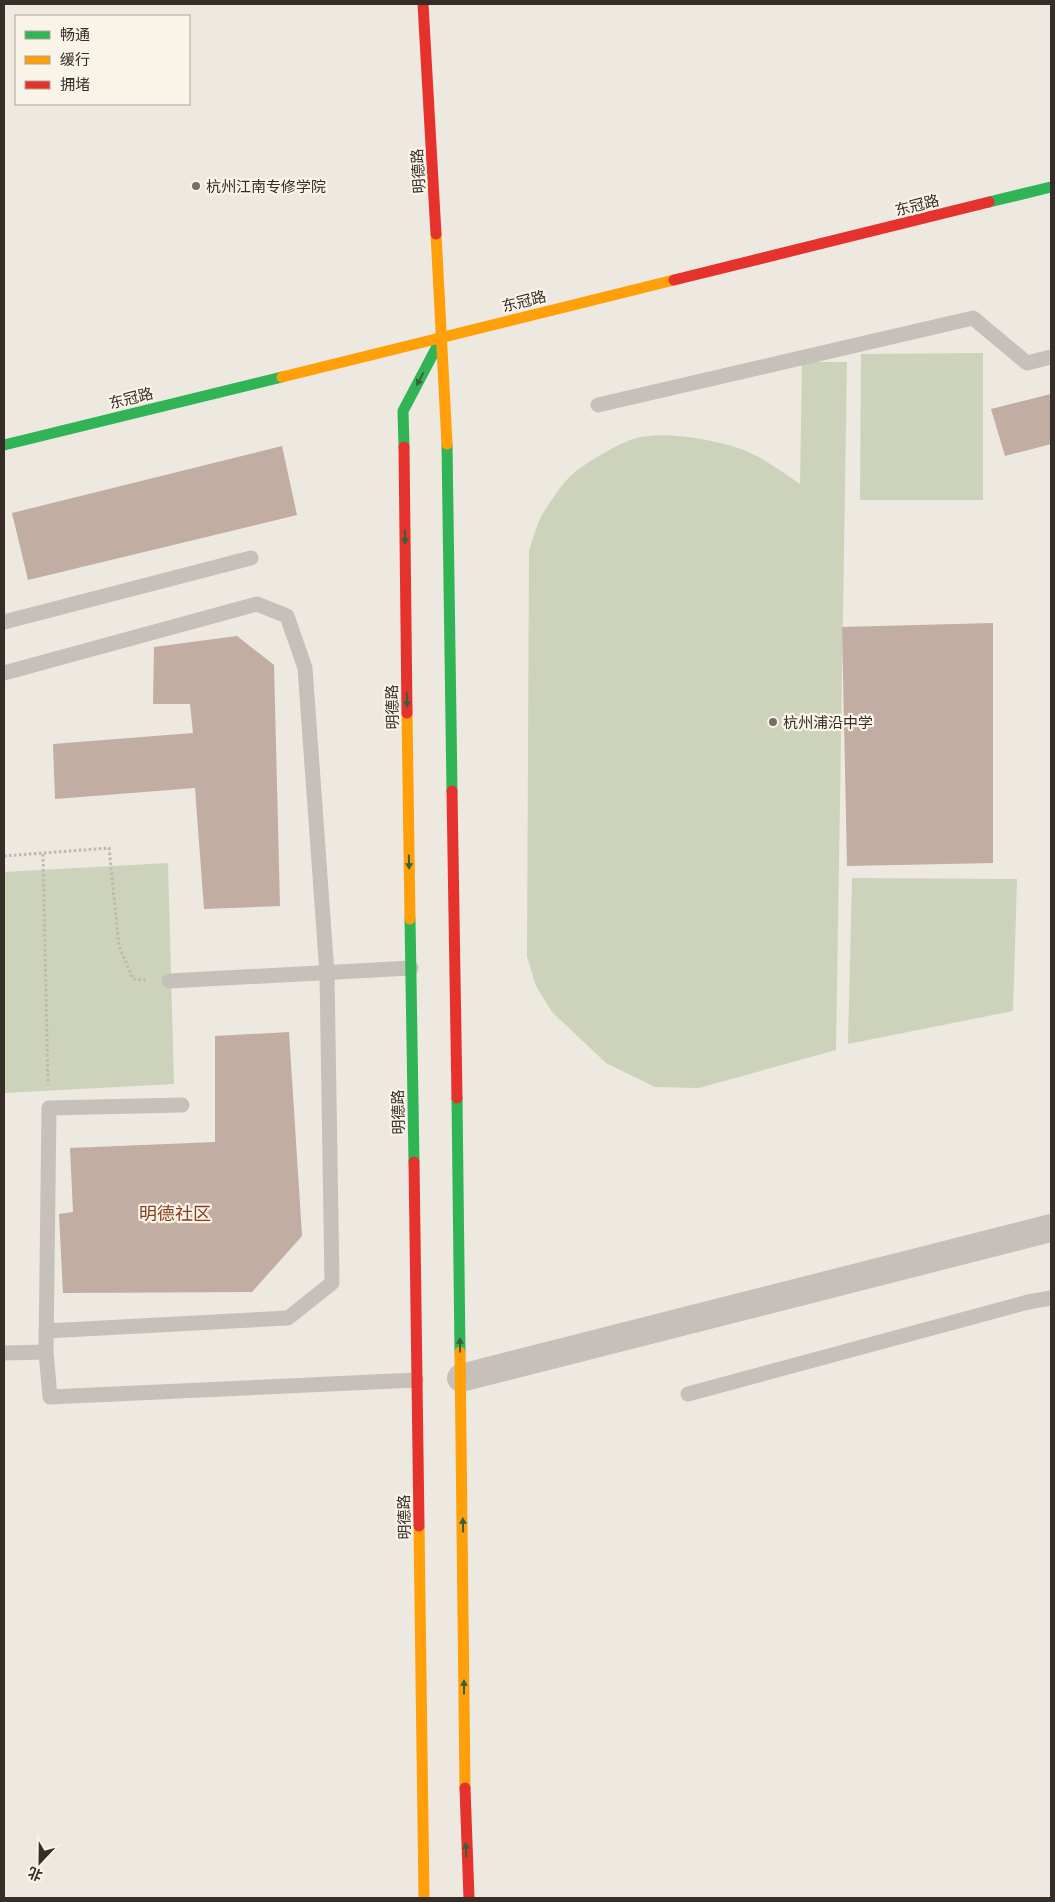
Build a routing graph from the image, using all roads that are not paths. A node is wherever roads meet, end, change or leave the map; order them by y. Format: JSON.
{"nodes":[{"id":1,"x":423,"y":4,"type":"edge"},
{"id":2,"x":1051,"y":187,"type":"edge"},
{"id":3,"x":443,"y":336,"type":"junction"},
{"id":4,"x":1051,"y":357,"type":"edge"},
{"id":5,"x":598,"y":405,"type":"dead end"},
{"id":6,"x":10,"y":438,"type":"edge"},
{"id":7,"x":251,"y":558,"type":"dead end"},
{"id":8,"x":4,"y":622,"type":"edge"},
{"id":9,"x":4,"y":673,"type":"edge"},
{"id":10,"x":411,"y":968,"type":"junction"},
{"id":11,"x":327,"y":973,"type":"junction"},
{"id":12,"x":169,"y":981,"type":"road end"},
{"id":13,"x":182,"y":1105,"type":"dead end"},
{"id":14,"x":1051,"y":1228,"type":"edge"},
{"id":15,"x":1051,"y":1298,"type":"edge"},
{"id":16,"x":46,"y":1331,"type":"junction"},
{"id":17,"x":4,"y":1352,"type":"edge"},
{"id":18,"x":46,"y":1352,"type":"junction"},
{"id":19,"x":461,"y":1378,"type":"junction"},
{"id":20,"x":416,"y":1380,"type":"junction"},
{"id":21,"x":688,"y":1394,"type":"dead end"},
{"id":22,"x":424,"y":1898,"type":"edge"},
{"id":23,"x":468,"y":1898,"type":"edge"}],
"edges":[{"from":1,"to":3,"type":"street","name":"明德路"},
{"from":2,"to":3,"type":"street","name":"东冠路"},
{"from":3,"to":6,"type":"street","name":"东冠路"},
{"from":3,"to":10,"type":"street","name":"明德路","one_way":true},
{"from":19,"to":3,"type":"street","name":"明德路","one_way":true},
{"from":4,"to":5,"type":"lane"},
{"from":7,"to":8,"type":"lane"},
{"from":9,"to":11,"type":"lane"},
{"from":10,"to":11,"type":"lane"},
{"from":10,"to":20,"type":"street","name":"明德路"},
{"from":11,"to":12,"type":"lane"},
{"from":11,"to":16,"type":"lane"},
{"from":13,"to":16,"type":"lane"},
{"from":14,"to":19,"type":"street"},
{"from":15,"to":21,"type":"lane"},
{"from":16,"to":18,"type":"lane"},
{"from":17,"to":18,"type":"lane"},
{"from":18,"to":20,"type":"lane"},
{"from":23,"to":19,"type":"street","name":"明德路","one_way":true},
{"from":20,"to":22,"type":"street","name":"明德路"}]}
